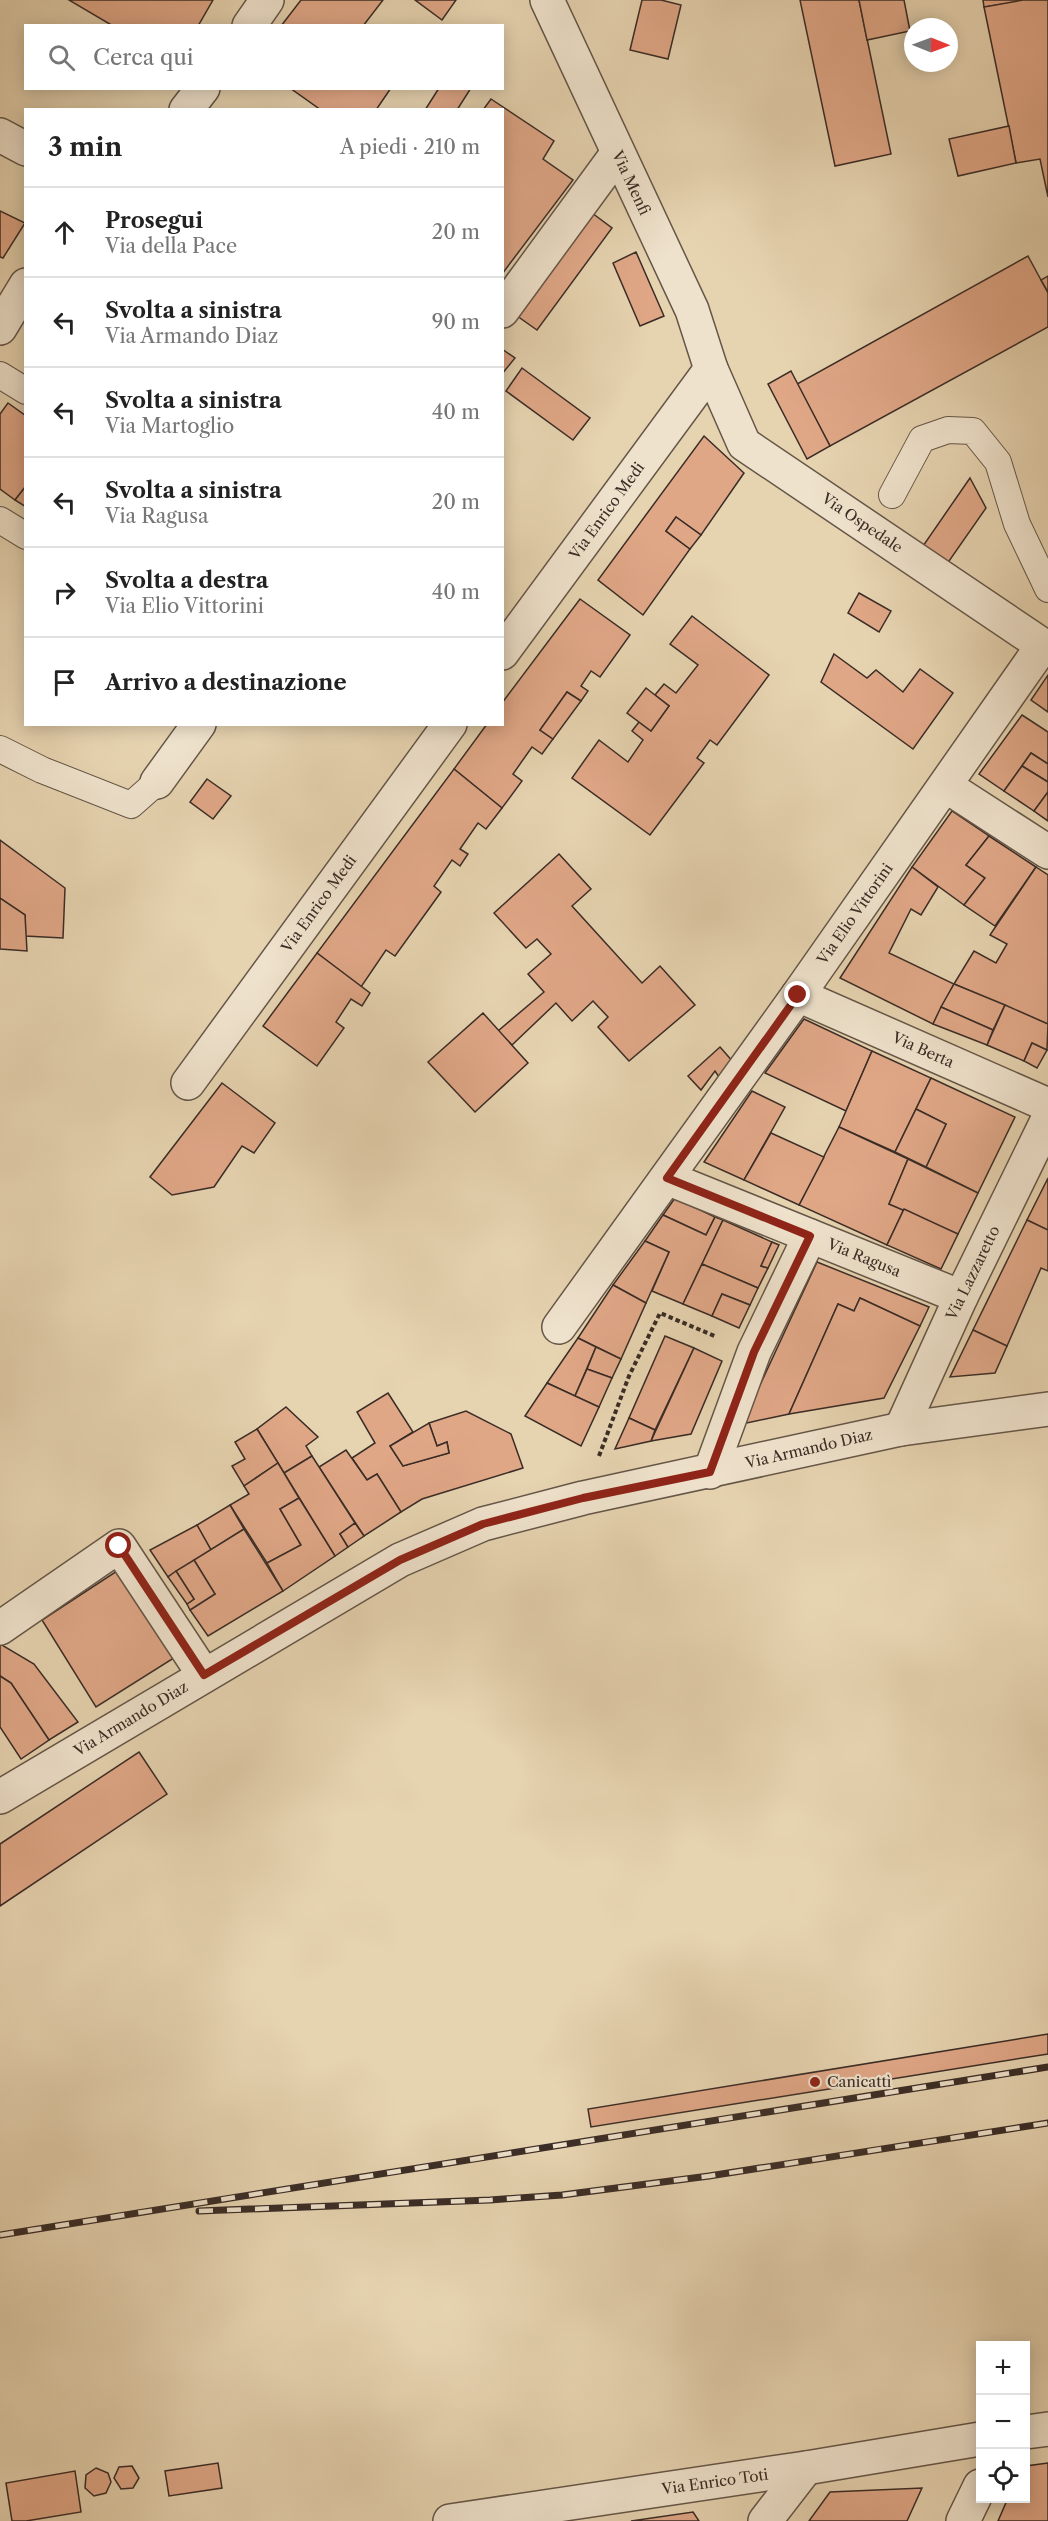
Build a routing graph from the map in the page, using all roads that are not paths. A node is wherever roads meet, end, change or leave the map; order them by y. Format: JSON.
{"nodes":[{"id":1,"x":267,"y":0,"type":"edge"},
{"id":2,"x":547,"y":0,"type":"edge"},
{"id":3,"x":250,"y":24,"type":"edge"},
{"id":4,"x":0,"y":135,"type":"edge"},
{"id":5,"x":24,"y":147,"type":"edge"},
{"id":6,"x":617,"y":154,"type":"junction"},
{"id":7,"x":24,"y":288,"type":"edge"},
{"id":8,"x":504,"y":308,"type":"edge"},
{"id":9,"x":0,"y":328,"type":"edge"},
{"id":10,"x":711,"y":369,"type":"junction"},
{"id":11,"x":0,"y":375,"type":"edge"},
{"id":12,"x":24,"y":390,"type":"edge"},
{"id":13,"x":892,"y":495,"type":"dead end"},
{"id":14,"x":0,"y":520,"type":"edge"},
{"id":15,"x":24,"y":535,"type":"edge"},
{"id":16,"x":1048,"y":589,"type":"edge"},
{"id":17,"x":1046,"y":644,"type":"edge"},
{"id":18,"x":504,"y":650,"type":"edge"},
{"id":19,"x":198,"y":726,"type":"edge"},
{"id":20,"x":449,"y":726,"type":"edge"},
{"id":21,"x":0,"y":749,"type":"edge"},
{"id":22,"x":157,"y":782,"type":"joint"},
{"id":23,"x":946,"y":786,"type":"junction"},
{"id":24,"x":1048,"y":852,"type":"edge"},
{"id":25,"x":798,"y":995,"type":"junction"},
{"id":26,"x":189,"y":1083,"type":"dead end"},
{"id":27,"x":1048,"y":1105,"type":"edge"},
{"id":28,"x":1048,"y":1119,"type":"edge"},
{"id":29,"x":667,"y":1178,"type":"junction"},
{"id":30,"x":810,"y":1236,"type":"junction"},
{"id":31,"x":961,"y":1297,"type":"junction"},
{"id":32,"x":559,"y":1326,"type":"dead end"},
{"id":33,"x":1048,"y":1409,"type":"edge"},
{"id":34,"x":901,"y":1429,"type":"junction"},
{"id":35,"x":710,"y":1472,"type":"junction"},
{"id":36,"x":0,"y":1628,"type":"edge"},
{"id":37,"x":204,"y":1675,"type":"junction"},
{"id":38,"x":7,"y":1784,"type":"edge"},
{"id":39,"x":1048,"y":2428,"type":"edge"},
{"id":40,"x":1030,"y":2431,"type":"edge"},
{"id":41,"x":976,"y":2440,"type":"edge"},
{"id":42,"x":806,"y":2468,"type":"junction"},
{"id":43,"x":976,"y":2496,"type":"edge"},
{"id":44,"x":450,"y":2521,"type":"edge"},
{"id":45,"x":765,"y":2521,"type":"edge"},
{"id":46,"x":963,"y":2521,"type":"edge"}],
"edges":[{"from":1,"to":3,"type":"street"},
{"from":2,"to":6,"type":"street","name":"Via Menfi"},
{"from":4,"to":5,"type":"street"},
{"from":6,"to":8,"type":"street"},
{"from":6,"to":10,"type":"street","name":"Via Menfi"},
{"from":7,"to":9,"type":"street"},
{"from":10,"to":17,"type":"street","name":"Via Ospedale"},
{"from":10,"to":18,"type":"street","name":"Via Enrico Medi"},
{"from":11,"to":12,"type":"lane"},
{"from":13,"to":16,"type":"lane"},
{"from":14,"to":15,"type":"lane"},
{"from":17,"to":23,"type":"street","name":"Via Elio Vittorini"},
{"from":19,"to":22,"type":"street"},
{"from":20,"to":26,"type":"street","name":"Via Enrico Medi"},
{"from":21,"to":22,"type":"lane"},
{"from":23,"to":24,"type":"street"},
{"from":23,"to":25,"type":"street","name":"Via Elio Vittorini"},
{"from":25,"to":27,"type":"street","name":"Via Berta"},
{"from":25,"to":29,"type":"street","name":"Via Elio Vittorini"},
{"from":28,"to":31,"type":"street","name":"Via Lazzaretto"},
{"from":29,"to":30,"type":"street","name":"Via Ragusa"},
{"from":29,"to":32,"type":"street","name":"Via Elio Vittorini"},
{"from":30,"to":31,"type":"street","name":"Via Ragusa"},
{"from":30,"to":35,"type":"street"},
{"from":31,"to":34,"type":"street","name":"Via Lazzaretto"},
{"from":33,"to":34,"type":"street","name":"Via Armando Diaz"},
{"from":34,"to":35,"type":"street","name":"Via Armando Diaz"},
{"from":35,"to":37,"type":"street","name":"Via Armando Diaz"},
{"from":36,"to":37,"type":"street"},
{"from":37,"to":38,"type":"street","name":"Via Armando Diaz"},
{"from":39,"to":40,"type":"street"},
{"from":41,"to":42,"type":"street","name":"Via Enrico Toti"},
{"from":42,"to":44,"type":"street","name":"Via Enrico Toti"},
{"from":42,"to":45,"type":"street"},
{"from":43,"to":46,"type":"street"}]}
